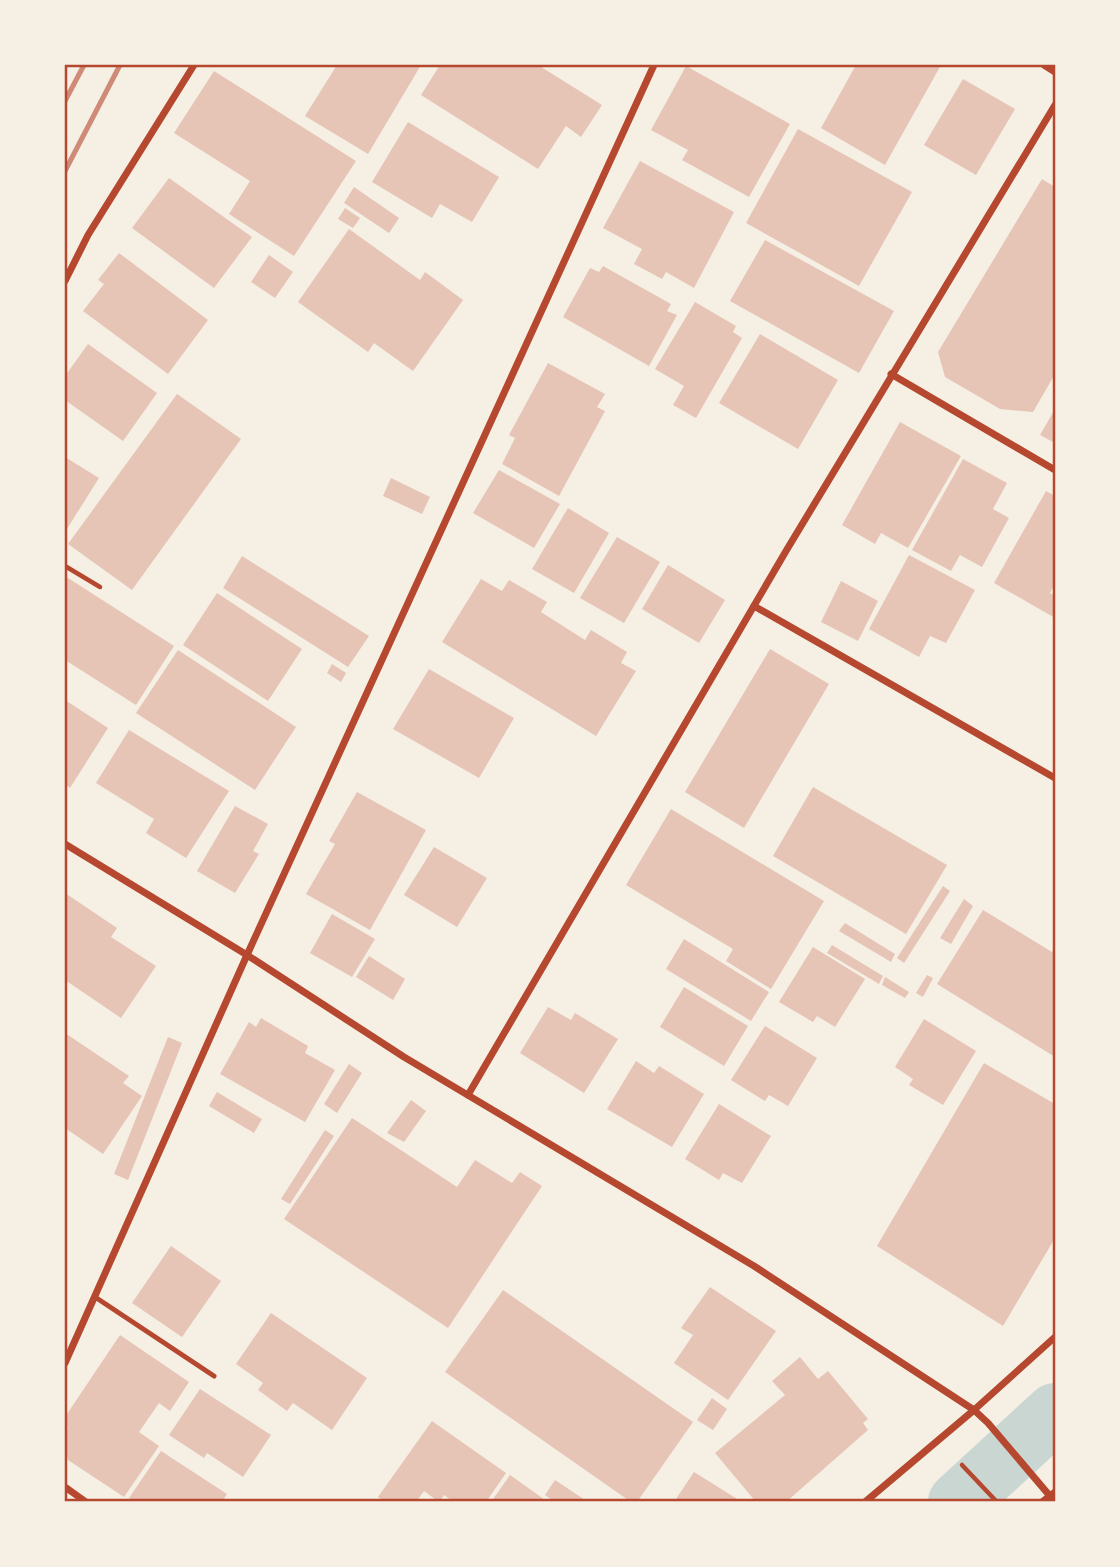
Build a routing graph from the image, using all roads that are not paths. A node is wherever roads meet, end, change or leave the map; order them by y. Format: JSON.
{"nodes":[{"id":1,"x":194,"y":65,"type":"edge"},
{"id":2,"x":654,"y":65,"type":"edge"},
{"id":3,"x":1044,"y":65,"type":"edge"},
{"id":4,"x":1055,"y":72,"type":"edge"},
{"id":5,"x":1055,"y":106,"type":"edge"},
{"id":6,"x":65,"y":281,"type":"edge"},
{"id":7,"x":891,"y":374,"type":"junction"},
{"id":8,"x":1055,"y":470,"type":"edge"},
{"id":9,"x":754,"y":606,"type":"junction"},
{"id":10,"x":1055,"y":778,"type":"edge"},
{"id":11,"x":65,"y":844,"type":"edge"},
{"id":12,"x":247,"y":956,"type":"junction"},
{"id":13,"x":468,"y":1095,"type":"junction"},
{"id":14,"x":95,"y":1297,"type":"junction"},
{"id":15,"x":1055,"y":1338,"type":"edge"},
{"id":16,"x":65,"y":1363,"type":"edge"},
{"id":17,"x":214,"y":1376,"type":"dead end"},
{"id":18,"x":974,"y":1410,"type":"junction"},
{"id":19,"x":65,"y":1487,"type":"edge"},
{"id":20,"x":1054,"y":1496,"type":"edge"},
{"id":21,"x":86,"y":1502,"type":"edge"},
{"id":22,"x":865,"y":1502,"type":"edge"},
{"id":23,"x":1042,"y":1502,"type":"edge"}],
"edges":[{"from":1,"to":6,"type":"street"},
{"from":2,"to":12,"type":"street"},
{"from":3,"to":4,"type":"street"},
{"from":5,"to":7,"type":"street"},
{"from":7,"to":8,"type":"street"},
{"from":7,"to":9,"type":"street"},
{"from":9,"to":10,"type":"street"},
{"from":9,"to":13,"type":"street"},
{"from":11,"to":12,"type":"street"},
{"from":12,"to":13,"type":"street"},
{"from":12,"to":14,"type":"street"},
{"from":13,"to":18,"type":"street"},
{"from":14,"to":16,"type":"street"},
{"from":14,"to":17,"type":"lane"},
{"from":15,"to":18,"type":"street"},
{"from":18,"to":20,"type":"street"},
{"from":18,"to":22,"type":"street"},
{"from":19,"to":21,"type":"street"},
{"from":20,"to":23,"type":"street"}]}
